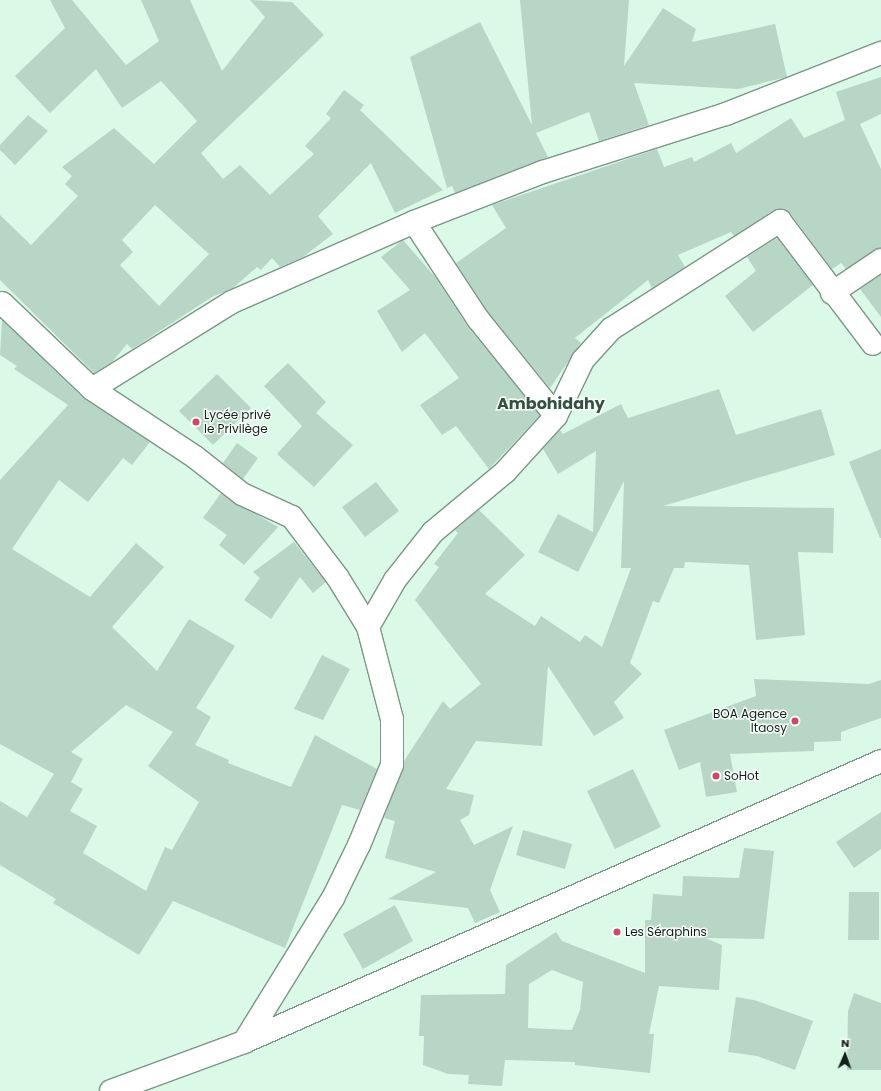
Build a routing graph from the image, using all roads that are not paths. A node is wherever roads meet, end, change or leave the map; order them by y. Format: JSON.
{"nodes":[{"id":1,"x":881,"y":53,"type":"edge"},
{"id":2,"x":414,"y":222,"type":"junction"},
{"id":3,"x":881,"y":260,"type":"edge"},
{"id":4,"x":832,"y":293,"type":"junction"},
{"id":5,"x":2,"y":303,"type":"dead end"},
{"id":6,"x":873,"y":344,"type":"dead end"},
{"id":7,"x":92,"y":389,"type":"junction"},
{"id":8,"x":556,"y":416,"type":"junction"},
{"id":9,"x":368,"y":627,"type":"junction"},
{"id":10,"x":881,"y":761,"type":"edge"},
{"id":11,"x":244,"y":1042,"type":"junction"},
{"id":12,"x":111,"y":1091,"type":"edge"}],
"edges":[{"from":1,"to":2,"type":"street"},
{"from":2,"to":7,"type":"street"},
{"from":2,"to":8,"type":"street"},
{"from":3,"to":4,"type":"street"},
{"from":4,"to":6,"type":"street"},
{"from":4,"to":8,"type":"street"},
{"from":5,"to":7,"type":"street"},
{"from":7,"to":9,"type":"street"},
{"from":8,"to":9,"type":"street"},
{"from":9,"to":11,"type":"street"},
{"from":10,"to":11,"type":"street"},
{"from":11,"to":12,"type":"street"}]}
